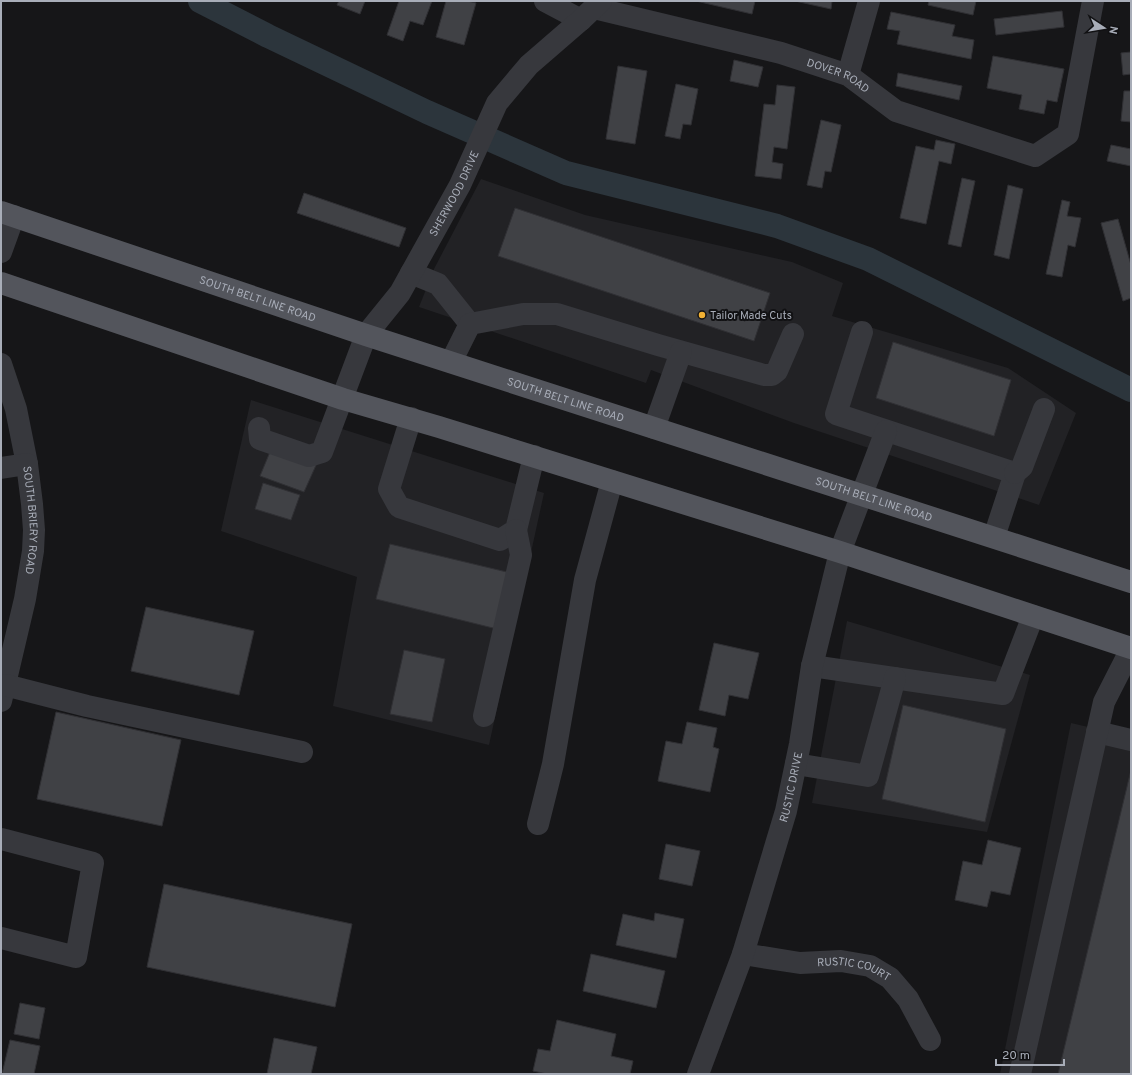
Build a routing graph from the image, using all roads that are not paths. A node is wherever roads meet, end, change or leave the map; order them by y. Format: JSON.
{"nodes":[{"id":1,"x":545,"y":1,"type":"edge"},
{"id":2,"x":869,"y":1,"type":"edge"},
{"id":3,"x":1093,"y":1,"type":"edge"},
{"id":4,"x":596,"y":8,"type":"edge"},
{"id":5,"x":848,"y":75,"type":"junction"},
{"id":6,"x":8,"y":214,"type":"edge"},
{"id":7,"x":1,"y":252,"type":"edge"},
{"id":8,"x":411,"y":273,"type":"junction"},
{"id":9,"x":1,"y":283,"type":"edge"},
{"id":10,"x":470,"y":324,"type":"junction"},
{"id":11,"x":862,"y":332,"type":"dead end"},
{"id":12,"x":793,"y":334,"type":"dead end"},
{"id":13,"x":366,"y":335,"type":"junction"},
{"id":14,"x":681,"y":352,"type":"junction"},
{"id":15,"x":452,"y":362,"type":"junction"},
{"id":16,"x":1,"y":364,"type":"edge"},
{"id":17,"x":343,"y":399,"type":"junction"},
{"id":18,"x":1044,"y":409,"type":"dead end"},
{"id":19,"x":411,"y":418,"type":"junction"},
{"id":20,"x":259,"y":428,"type":"dead end"},
{"id":21,"x":654,"y":428,"type":"junction"},
{"id":22,"x":886,"y":431,"type":"junction"},
{"id":23,"x":534,"y":456,"type":"junction"},
{"id":24,"x":27,"y":464,"type":"junction"},
{"id":25,"x":1,"y":468,"type":"edge"},
{"id":26,"x":1015,"y":473,"type":"junction"},
{"id":27,"x":612,"y":481,"type":"junction"},
{"id":28,"x":862,"y":494,"type":"junction"},
{"id":29,"x":516,"y":530,"type":"junction"},
{"id":30,"x":994,"y":537,"type":"junction"},
{"id":31,"x":840,"y":552,"type":"junction"},
{"id":32,"x":1131,"y":582,"type":"edge"},
{"id":33,"x":1033,"y":616,"type":"junction"},
{"id":34,"x":1131,"y":649,"type":"edge"},
{"id":35,"x":812,"y":666,"type":"junction"},
{"id":36,"x":895,"y":678,"type":"junction"},
{"id":37,"x":3,"y":693,"type":"edge"},
{"id":38,"x":484,"y":716,"type":"dead end"},
{"id":39,"x":1097,"y":732,"type":"junction"},
{"id":40,"x":1131,"y":740,"type":"edge"},
{"id":41,"x":302,"y":752,"type":"dead end"},
{"id":42,"x":796,"y":764,"type":"junction"},
{"id":43,"x":538,"y":824,"type":"dead end"},
{"id":44,"x":1,"y":839,"type":"edge"},
{"id":45,"x":1,"y":938,"type":"edge"},
{"id":46,"x":743,"y":954,"type":"junction"},
{"id":47,"x":930,"y":1040,"type":"dead end"},
{"id":48,"x":698,"y":1074,"type":"edge"},
{"id":49,"x":1020,"y":1074,"type":"edge"}],
"edges":[{"from":1,"to":4,"type":"street","name":"DOVER ROAD"},
{"from":2,"to":5,"type":"street"},
{"from":3,"to":5,"type":"street","name":"DOVER ROAD"},
{"from":4,"to":5,"type":"street","name":"DOVER ROAD"},
{"from":4,"to":8,"type":"street","name":"SHERWOOD DRIVE"},
{"from":6,"to":7,"type":"street"},
{"from":6,"to":13,"type":"main road","name":"SOUTH BELT LINE ROAD"},
{"from":8,"to":10,"type":"street"},
{"from":8,"to":13,"type":"street","name":"SHERWOOD DRIVE"},
{"from":9,"to":17,"type":"main road"},
{"from":10,"to":14,"type":"street"},
{"from":10,"to":15,"type":"street"},
{"from":11,"to":22,"type":"street"},
{"from":12,"to":14,"type":"street"},
{"from":13,"to":15,"type":"main road","name":"SOUTH BELT LINE ROAD"},
{"from":13,"to":17,"type":"street","name":"SHERWOOD DRIVE"},
{"from":14,"to":21,"type":"street"},
{"from":15,"to":21,"type":"main road","name":"SOUTH BELT LINE ROAD"},
{"from":16,"to":24,"type":"street","name":"SOUTH BRIERY ROAD"},
{"from":17,"to":19,"type":"main road"},
{"from":17,"to":20,"type":"street","name":"SHERWOOD DRIVE"},
{"from":18,"to":26,"type":"street"},
{"from":19,"to":23,"type":"main road"},
{"from":19,"to":29,"type":"street"},
{"from":21,"to":28,"type":"main road","name":"SOUTH BELT LINE ROAD"},
{"from":22,"to":26,"type":"street"},
{"from":22,"to":28,"type":"street","name":"RUSTIC DRIVE"},
{"from":23,"to":27,"type":"main road"},
{"from":23,"to":29,"type":"street"},
{"from":24,"to":25,"type":"street"},
{"from":24,"to":37,"type":"street","name":"SOUTH BRIERY ROAD"},
{"from":26,"to":30,"type":"street"},
{"from":27,"to":31,"type":"main road"},
{"from":27,"to":43,"type":"street"},
{"from":28,"to":30,"type":"main road","name":"SOUTH BELT LINE ROAD"},
{"from":28,"to":31,"type":"street","name":"RUSTIC DRIVE"},
{"from":29,"to":38,"type":"street"},
{"from":30,"to":32,"type":"main road","name":"SOUTH BELT LINE ROAD"},
{"from":31,"to":33,"type":"main road"},
{"from":31,"to":35,"type":"street","name":"RUSTIC DRIVE"},
{"from":33,"to":34,"type":"main road"},
{"from":33,"to":36,"type":"street"},
{"from":34,"to":39,"type":"street"},
{"from":35,"to":36,"type":"street"},
{"from":35,"to":42,"type":"street","name":"RUSTIC DRIVE"},
{"from":36,"to":42,"type":"street"},
{"from":37,"to":41,"type":"street"},
{"from":39,"to":40,"type":"street"},
{"from":39,"to":49,"type":"street"},
{"from":42,"to":46,"type":"street","name":"RUSTIC DRIVE"},
{"from":44,"to":45,"type":"street"},
{"from":46,"to":47,"type":"street","name":"RUSTIC COURT"},
{"from":46,"to":48,"type":"street","name":"RUSTIC DRIVE"}]}
